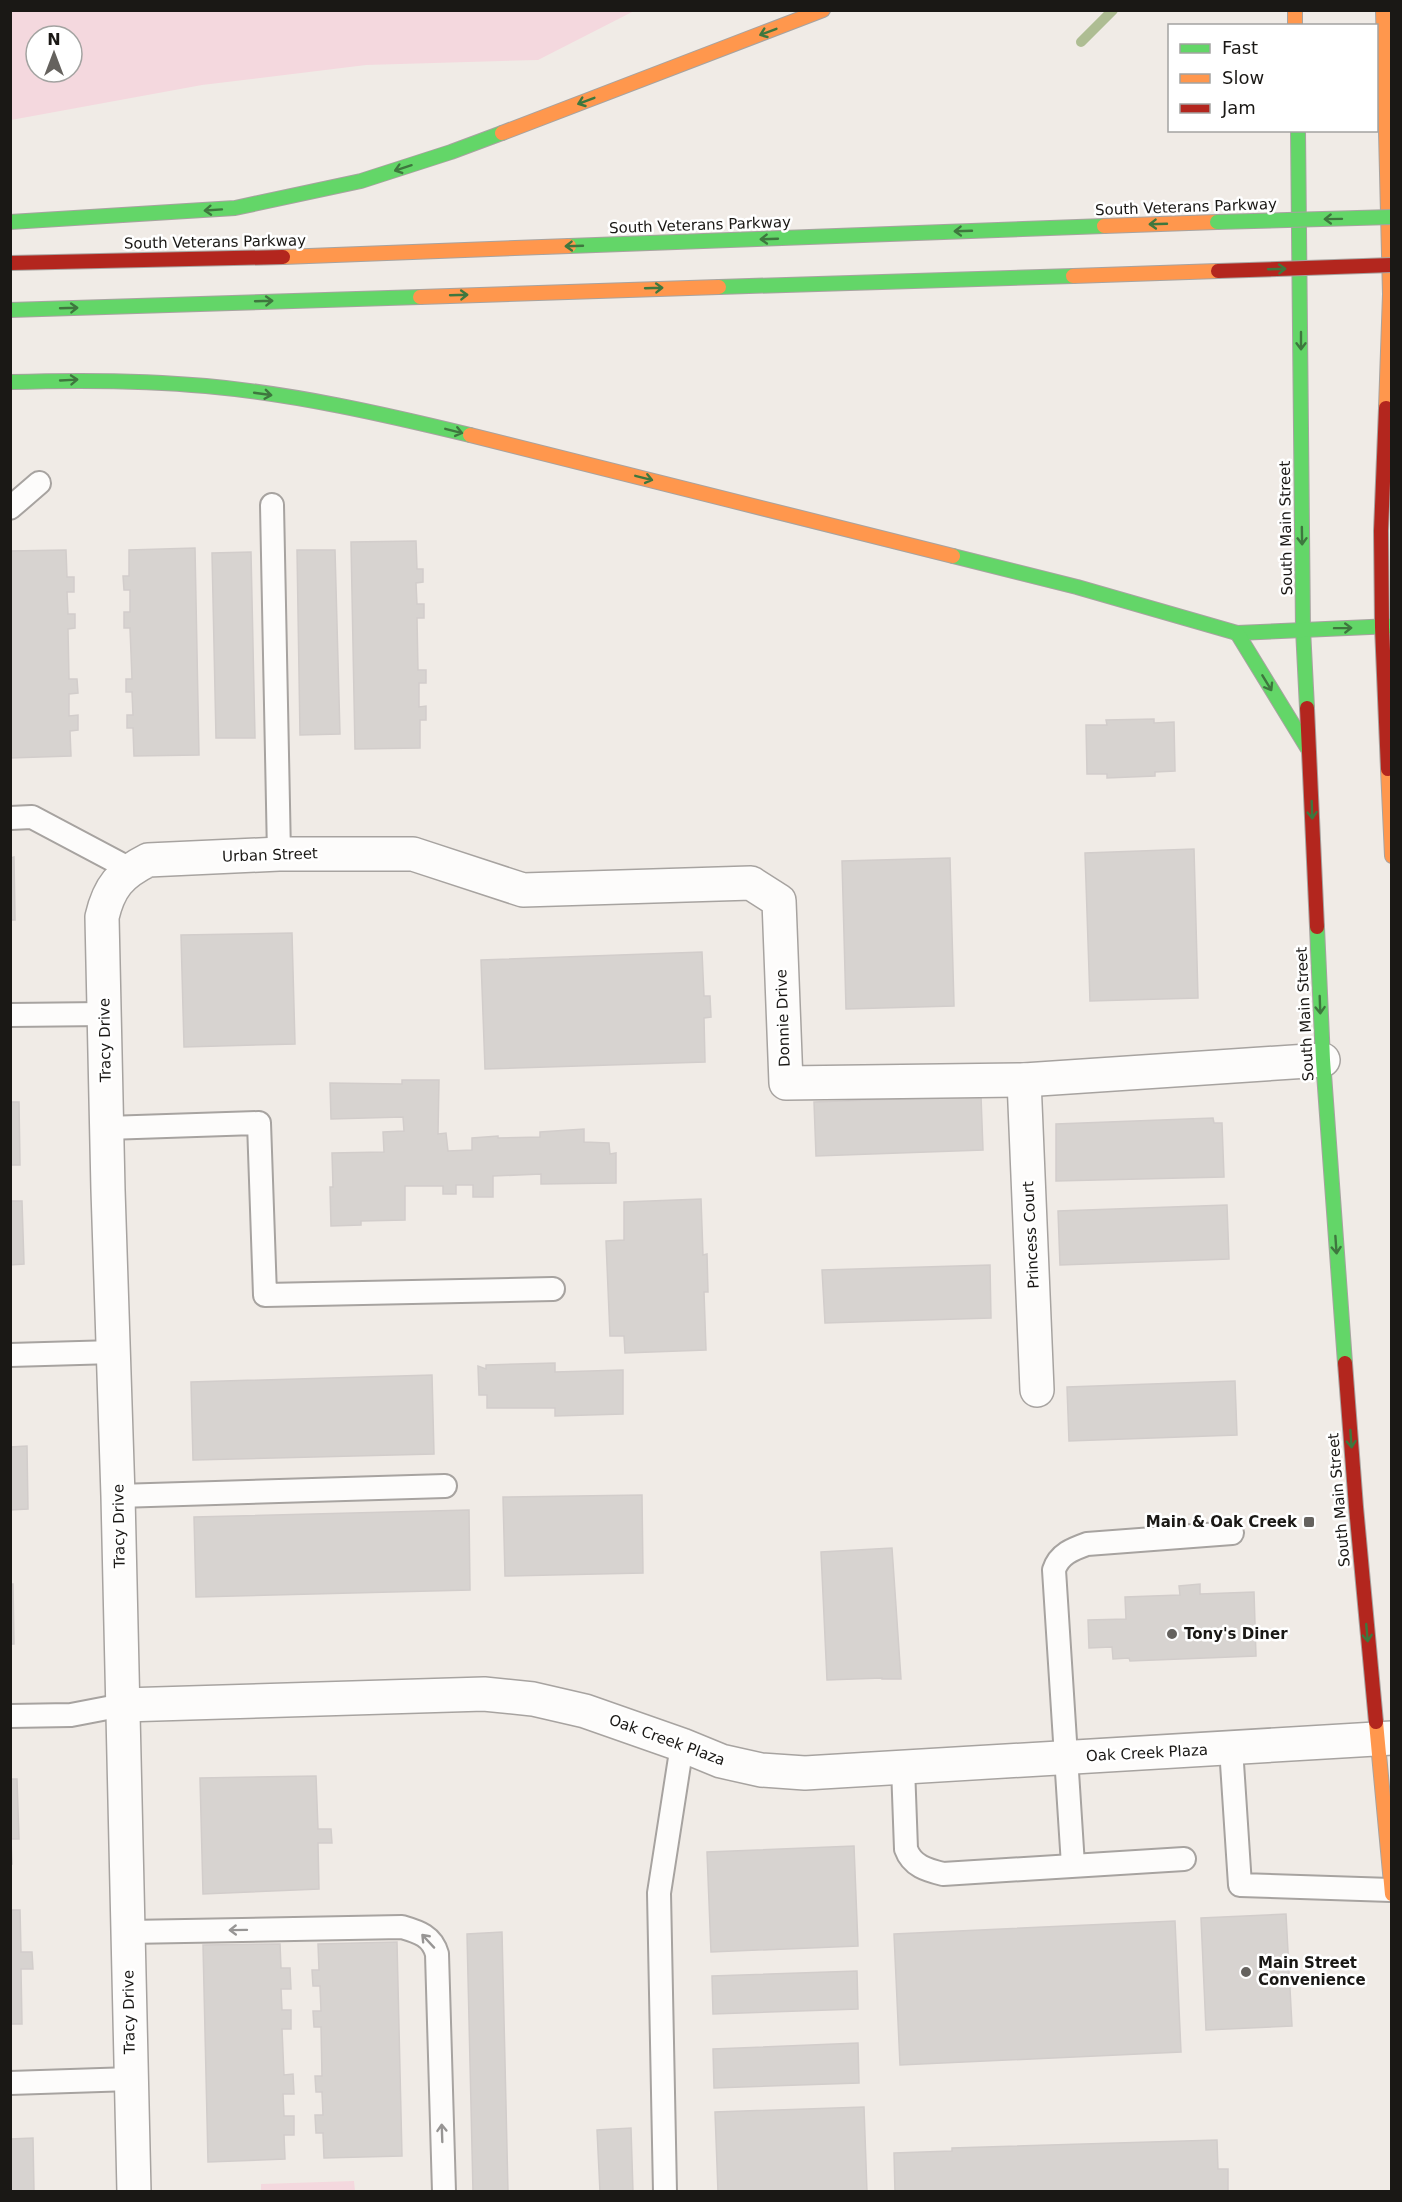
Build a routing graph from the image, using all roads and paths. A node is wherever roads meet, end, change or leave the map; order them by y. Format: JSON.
{"nodes":[{"id":1,"x":823,"y":10,"type":"edge"},
{"id":2,"x":1383,"y":10,"type":"edge"},
{"id":3,"x":1298,"y":132,"type":"edge"},
{"id":4,"x":1392,"y":217,"type":"edge"},
{"id":5,"x":10,"y":222,"type":"edge"},
{"id":6,"x":10,"y":263,"type":"edge"},
{"id":7,"x":1392,"y":265,"type":"edge"},
{"id":8,"x":10,"y":310,"type":"edge"},
{"id":9,"x":10,"y":382,"type":"edge"},
{"id":10,"x":39,"y":483,"type":"dead end"},
{"id":11,"x":272,"y":505,"type":"dead end"},
{"id":12,"x":10,"y":508,"type":"edge"},
{"id":13,"x":1387,"y":626,"type":"edge"},
{"id":14,"x":1303,"y":629,"type":"junction"},
{"id":15,"x":1237,"y":633,"type":"junction"},
{"id":16,"x":1310,"y":752,"type":"junction"},
{"id":17,"x":10,"y":818,"type":"edge"},
{"id":18,"x":279,"y":854,"type":"junction"},
{"id":19,"x":413,"y":854,"type":"joint"},
{"id":20,"x":1392,"y":856,"type":"edge"},
{"id":21,"x":130,"y":869,"type":"junction"},
{"id":22,"x":104,"y":1014,"type":"junction"},
{"id":23,"x":10,"y":1015,"type":"edge"},
{"id":24,"x":1323,"y":1060,"type":"junction"},
{"id":25,"x":1024,"y":1080,"type":"junction"},
{"id":26,"x":106,"y":1128,"type":"junction"},
{"id":27,"x":553,"y":1289,"type":"dead end"},
{"id":28,"x":114,"y":1352,"type":"junction"},
{"id":29,"x":10,"y":1355,"type":"edge"},
{"id":30,"x":1037,"y":1390,"type":"dead end"},
{"id":31,"x":445,"y":1486,"type":"dead end"},
{"id":32,"x":118,"y":1496,"type":"junction"},
{"id":33,"x":1232,"y":1533,"type":"dead end"},
{"id":34,"x":123,"y":1705,"type":"junction"},
{"id":35,"x":10,"y":1716,"type":"edge"},
{"id":36,"x":1384,"y":1738,"type":"edge"},
{"id":37,"x":682,"y":1745,"type":"junction"},
{"id":38,"x":1231,"y":1748,"type":"junction"},
{"id":39,"x":1066,"y":1758,"type":"junction"},
{"id":40,"x":903,"y":1767,"type":"junction"},
{"id":41,"x":1184,"y":1859,"type":"dead end"},
{"id":42,"x":1073,"y":1865,"type":"junction"},
{"id":43,"x":1391,"y":1890,"type":"edge"},
{"id":44,"x":1392,"y":1894,"type":"edge"},
{"id":45,"x":128,"y":1932,"type":"junction"},
{"id":46,"x":131,"y":2079,"type":"junction"},
{"id":47,"x":10,"y":2083,"type":"edge"},
{"id":48,"x":134,"y":2192,"type":"edge"},
{"id":49,"x":444,"y":2192,"type":"edge"},
{"id":50,"x":665,"y":2192,"type":"edge"}],
"edges":[{"from":1,"to":5,"type":"highway","one_way":true},
{"from":2,"to":13,"type":"highway"},
{"from":3,"to":14,"type":"highway","name":"South Main Street","one_way":true},
{"from":4,"to":6,"type":"highway","name":"South Veterans Parkway","one_way":true,"bridge":true},
{"from":8,"to":7,"type":"highway","one_way":true,"bridge":true},
{"from":9,"to":15,"type":"highway","one_way":true},
{"from":10,"to":12,"type":"lane"},
{"from":11,"to":18,"type":"lane"},
{"from":14,"to":13,"type":"highway","one_way":true},
{"from":13,"to":20,"type":"highway"},
{"from":14,"to":15,"type":"highway"},
{"from":14,"to":16,"type":"highway","name":"South Main Street"},
{"from":15,"to":16,"type":"highway","one_way":true},
{"from":16,"to":24,"type":"highway","name":"South Main Street","one_way":true},
{"from":17,"to":21,"type":"lane"},
{"from":18,"to":19,"type":"street","name":"Urban Street"},
{"from":18,"to":21,"type":"street","name":"Urban Street"},
{"from":19,"to":25,"type":"street","name":"Donnie Drive"},
{"from":21,"to":22,"type":"street","name":"Tracy Drive"},
{"from":22,"to":23,"type":"lane"},
{"from":22,"to":26,"type":"street","name":"Tracy Drive"},
{"from":24,"to":25,"type":"street","name":"Donnie Drive"},
{"from":24,"to":36,"type":"highway","name":"South Main Street","one_way":true},
{"from":25,"to":30,"type":"street","name":"Princess Court"},
{"from":26,"to":27,"type":"lane"},
{"from":26,"to":28,"type":"street","name":"Tracy Drive"},
{"from":28,"to":29,"type":"lane"},
{"from":28,"to":32,"type":"street","name":"Tracy Drive"},
{"from":31,"to":32,"type":"lane"},
{"from":32,"to":34,"type":"street","name":"Tracy Drive"},
{"from":33,"to":39,"type":"lane"},
{"from":34,"to":35,"type":"lane"},
{"from":34,"to":37,"type":"street","name":"Oak Creek Plaza"},
{"from":34,"to":45,"type":"street","name":"Tracy Drive"},
{"from":36,"to":38,"type":"street","name":"Oak Creek Plaza"},
{"from":36,"to":43,"type":"highway","name":"South Main Street"},
{"from":37,"to":40,"type":"street","name":"Oak Creek Plaza"},
{"from":37,"to":50,"type":"lane"},
{"from":38,"to":39,"type":"street","name":"Oak Creek Plaza"},
{"from":38,"to":43,"type":"lane"},
{"from":39,"to":40,"type":"street","name":"Oak Creek Plaza"},
{"from":39,"to":42,"type":"lane"},
{"from":40,"to":42,"type":"lane"},
{"from":41,"to":42,"type":"lane"},
{"from":43,"to":44,"type":"highway","name":"South Main Street"},
{"from":45,"to":46,"type":"street","name":"Tracy Drive"},
{"from":49,"to":45,"type":"lane","one_way":true},
{"from":46,"to":47,"type":"lane"},
{"from":46,"to":48,"type":"street","name":"Tracy Drive"}]}
